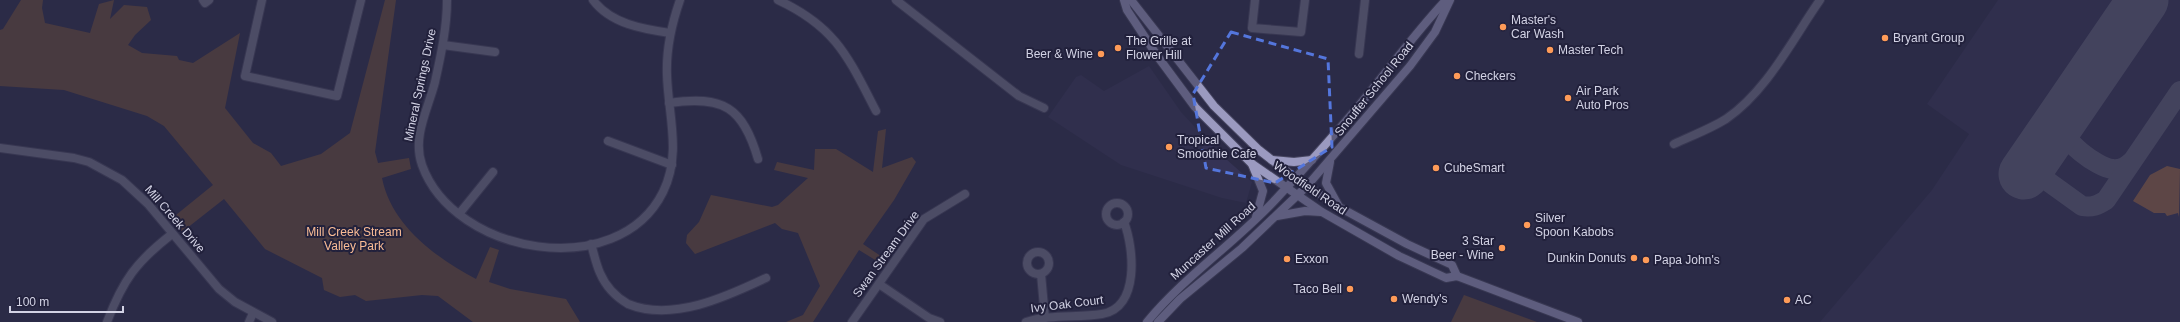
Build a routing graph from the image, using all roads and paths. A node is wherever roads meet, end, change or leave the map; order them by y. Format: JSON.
{"nodes":[{"id":1,"x":202,"y":0,"type":"edge"},
{"id":2,"x":209,"y":0,"type":"edge"},
{"id":3,"x":262,"y":0,"type":"edge"},
{"id":4,"x":361,"y":0,"type":"edge"},
{"id":5,"x":447,"y":0,"type":"edge"},
{"id":6,"x":593,"y":0,"type":"edge"},
{"id":7,"x":680,"y":0,"type":"edge"},
{"id":8,"x":778,"y":0,"type":"edge"},
{"id":9,"x":896,"y":0,"type":"edge"},
{"id":10,"x":1124,"y":0,"type":"edge"},
{"id":11,"x":1131,"y":0,"type":"edge"},
{"id":12,"x":1255,"y":0,"type":"edge"},
{"id":13,"x":1305,"y":0,"type":"edge"},
{"id":14,"x":1365,"y":0,"type":"edge"},
{"id":15,"x":1446,"y":0,"type":"edge"},
{"id":16,"x":1450,"y":0,"type":"edge"},
{"id":17,"x":1820,"y":0,"type":"edge"},
{"id":18,"x":670,"y":33,"type":"junction"},
{"id":19,"x":442,"y":46,"type":"junction"},
{"id":20,"x":495,"y":52,"type":"dead end"},
{"id":21,"x":1359,"y":54,"type":"dead end"},
{"id":22,"x":669,"y":103,"type":"junction"},
{"id":23,"x":1044,"y":108,"type":"dead end"},
{"id":24,"x":876,"y":111,"type":"dead end"},
{"id":25,"x":608,"y":141,"type":"dead end"},
{"id":26,"x":1674,"y":144,"type":"dead end"},
{"id":27,"x":0,"y":148,"type":"edge"},
{"id":28,"x":758,"y":159,"type":"dead end"},
{"id":29,"x":1272,"y":160,"type":"junction"},
{"id":30,"x":1312,"y":160,"type":"junction"},
{"id":31,"x":1330,"y":160,"type":"junction"},
{"id":32,"x":1251,"y":163,"type":"junction"},
{"id":33,"x":672,"y":165,"type":"junction"},
{"id":34,"x":493,"y":172,"type":"dead end"},
{"id":35,"x":1295,"y":178,"type":"junction"},
{"id":36,"x":1307,"y":186,"type":"junction"},
{"id":37,"x":1286,"y":188,"type":"junction"},
{"id":38,"x":966,"y":194,"type":"dead end"},
{"id":39,"x":1298,"y":196,"type":"junction"},
{"id":40,"x":1339,"y":207,"type":"junction"},
{"id":41,"x":1322,"y":212,"type":"junction"},
{"id":42,"x":459,"y":214,"type":"junction"},
{"id":43,"x":1277,"y":216,"type":"junction"},
{"id":44,"x":1256,"y":219,"type":"junction"},
{"id":45,"x":1124,"y":222,"type":"dead end"},
{"id":46,"x":172,"y":234,"type":"junction"},
{"id":47,"x":591,"y":244,"type":"junction"},
{"id":48,"x":1041,"y":274,"type":"dead end"},
{"id":49,"x":1458,"y":276,"type":"junction"},
{"id":50,"x":766,"y":278,"type":"dead end"},
{"id":51,"x":879,"y":284,"type":"junction"},
{"id":52,"x":253,"y":313,"type":"junction"},
{"id":53,"x":1045,"y":318,"type":"junction"},
{"id":54,"x":1161,"y":321,"type":"edge"},
{"id":55,"x":107,"y":322,"type":"edge"},
{"id":56,"x":249,"y":322,"type":"edge"},
{"id":57,"x":272,"y":322,"type":"edge"},
{"id":58,"x":852,"y":322,"type":"edge"},
{"id":59,"x":940,"y":322,"type":"edge"},
{"id":60,"x":1026,"y":322,"type":"edge"},
{"id":61,"x":1147,"y":322,"type":"edge"},
{"id":62,"x":1578,"y":322,"type":"edge"}],
"edges":[{"from":1,"to":2,"type":"street"},
{"from":3,"to":4,"type":"street"},
{"from":5,"to":19,"type":"street","name":"Mineral Springs Drive"},
{"from":6,"to":18,"type":"street"},
{"from":7,"to":18,"type":"street","name":"Mineral Springs Drive"},
{"from":8,"to":24,"type":"street"},
{"from":9,"to":23,"type":"street"},
{"from":10,"to":32,"type":"main road","name":"Woodfield Road"},
{"from":11,"to":29,"type":"main road","name":"Woodfield Road"},
{"from":12,"to":13,"type":"street"},
{"from":14,"to":21,"type":"street"},
{"from":15,"to":30,"type":"main road","name":"Snouffer School Road"},
{"from":16,"to":31,"type":"main road","name":"Snouffer School Road"},
{"from":17,"to":26,"type":"street"},
{"from":18,"to":22,"type":"street","name":"Mineral Springs Drive"},
{"from":19,"to":20,"type":"street"},
{"from":19,"to":42,"type":"street","name":"Mineral Springs Drive"},
{"from":22,"to":28,"type":"street"},
{"from":22,"to":33,"type":"street","name":"Mineral Springs Drive"},
{"from":25,"to":33,"type":"street"},
{"from":27,"to":46,"type":"street","name":"Mill Creek Drive"},
{"from":29,"to":30,"type":"main road"},
{"from":29,"to":35,"type":"main road","name":"Woodfield Road"},
{"from":30,"to":35,"type":"main road","name":"Snouffer School Road"},
{"from":31,"to":36,"type":"main road","name":"Snouffer School Road"},
{"from":31,"to":40,"type":"main road"},
{"from":32,"to":37,"type":"main road","name":"Woodfield Road"},
{"from":32,"to":44,"type":"main road"},
{"from":33,"to":47,"type":"street","name":"Mineral Springs Drive"},
{"from":34,"to":42,"type":"street"},
{"from":35,"to":36,"type":"main road","name":"Woodfield Road"},
{"from":35,"to":37,"type":"main road","name":"Muncaster Mill Road"},
{"from":36,"to":39,"type":"main road","name":"Muncaster Mill Road"},
{"from":36,"to":40,"type":"main road","name":"Woodfield Road"},
{"from":37,"to":39,"type":"main road","name":"Woodfield Road"},
{"from":37,"to":44,"type":"main road","name":"Muncaster Mill Road"},
{"from":38,"to":51,"type":"street","name":"Swan Stream Drive"},
{"from":39,"to":41,"type":"main road","name":"Woodfield Road"},
{"from":39,"to":43,"type":"main road","name":"Muncaster Mill Road"},
{"from":40,"to":49,"type":"main road","name":"Woodfield Road"},
{"from":41,"to":43,"type":"main road"},
{"from":41,"to":49,"type":"main road","name":"Woodfield Road"},
{"from":42,"to":47,"type":"street","name":"Mineral Springs Drive"},
{"from":43,"to":54,"type":"main road","name":"Muncaster Mill Road"},
{"from":44,"to":61,"type":"main road","name":"Muncaster Mill Road"},
{"from":45,"to":53,"type":"street","name":"Ivy Oak Court"},
{"from":46,"to":52,"type":"street","name":"Mill Creek Drive"},
{"from":46,"to":55,"type":"street"},
{"from":47,"to":50,"type":"street"},
{"from":48,"to":53,"type":"street"},
{"from":49,"to":62,"type":"main road","name":"Woodfield Road"},
{"from":51,"to":58,"type":"street","name":"Swan Stream Drive"},
{"from":51,"to":59,"type":"street"},
{"from":52,"to":56,"type":"street"},
{"from":52,"to":57,"type":"street","name":"Mill Creek Drive"},
{"from":53,"to":60,"type":"street","name":"Ivy Oak Court"}]}
